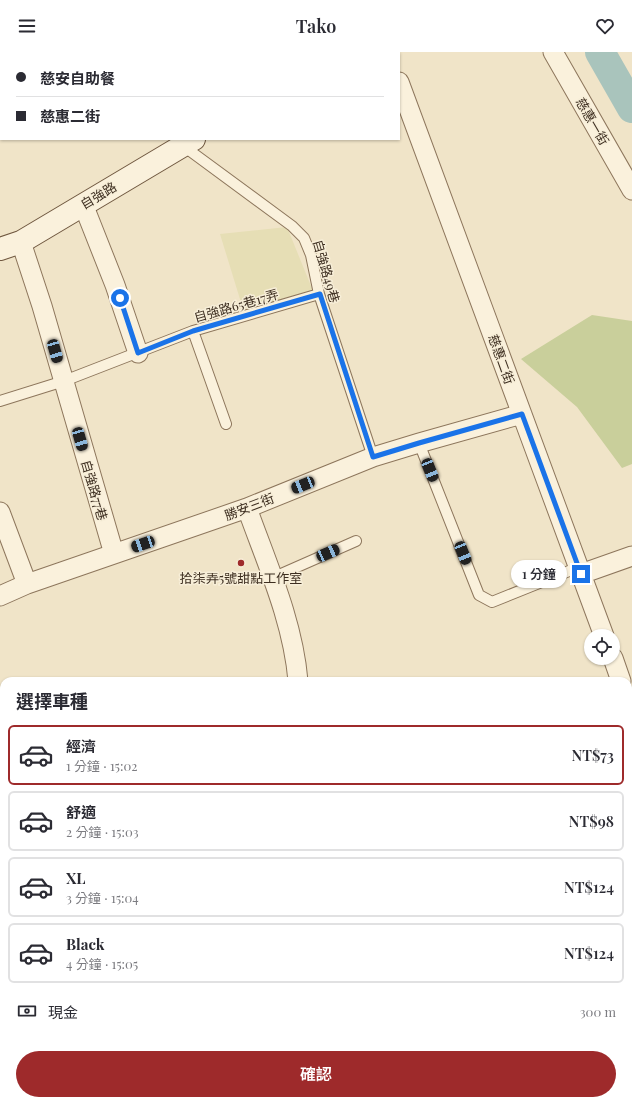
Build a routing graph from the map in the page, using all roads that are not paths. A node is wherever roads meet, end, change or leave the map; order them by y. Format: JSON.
{"nodes":[{"id":1,"x":553,"y":52,"type":"edge"},
{"id":2,"x":400,"y":85,"type":"edge"},
{"id":3,"x":183,"y":141,"type":"edge"},
{"id":4,"x":632,"y":190,"type":"edge"},
{"id":5,"x":83,"y":204,"type":"junction"},
{"id":6,"x":21,"y":242,"type":"junction"},
{"id":7,"x":0,"y":249,"type":"edge"},
{"id":8,"x":320,"y":294,"type":"junction"},
{"id":9,"x":193,"y":331,"type":"junction"},
{"id":10,"x":138,"y":353,"type":"junction"},
{"id":11,"x":64,"y":381,"type":"junction"},
{"id":12,"x":0,"y":401,"type":"edge"},
{"id":13,"x":522,"y":414,"type":"junction"},
{"id":14,"x":226,"y":424,"type":"dead end"},
{"id":15,"x":419,"y":443,"type":"junction"},
{"id":16,"x":373,"y":457,"type":"junction"},
{"id":17,"x":247,"y":508,"type":"junction"},
{"id":18,"x":0,"y":512,"type":"edge"},
{"id":19,"x":356,"y":541,"type":"dead end"},
{"id":20,"x":114,"y":554,"type":"junction"},
{"id":21,"x":632,"y":556,"type":"edge"},
{"id":22,"x":580,"y":570,"type":"junction"},
{"id":23,"x":272,"y":578,"type":"junction"},
{"id":24,"x":27,"y":584,"type":"junction"},
{"id":25,"x":0,"y":596,"type":"edge"},
{"id":26,"x":601,"y":629,"type":"edge"},
{"id":27,"x":615,"y":665,"type":"edge"},
{"id":28,"x":298,"y":677,"type":"edge"},
{"id":29,"x":620,"y":677,"type":"edge"}],
"edges":[{"from":1,"to":4,"type":"street","name":"慈惠一街"},
{"from":2,"to":13,"type":"street","name":"慈惠二街"},
{"from":3,"to":5,"type":"street","name":"自強路"},
{"from":3,"to":8,"type":"lane","name":"自強路49巷"},
{"from":5,"to":6,"type":"street","name":"自強路"},
{"from":5,"to":10,"type":"street"},
{"from":6,"to":7,"type":"street","name":"自強路"},
{"from":6,"to":11,"type":"street","name":"自強路77巷"},
{"from":8,"to":9,"type":"lane","name":"自強路65巷17弄"},
{"from":8,"to":16,"type":"lane","name":"自強路49巷"},
{"from":9,"to":10,"type":"lane","name":"自強路65巷17弄"},
{"from":9,"to":14,"type":"lane"},
{"from":10,"to":11,"type":"lane","name":"自強路65巷17弄"},
{"from":11,"to":12,"type":"lane","name":"自強路65巷17弄"},
{"from":11,"to":20,"type":"street","name":"自強路77巷"},
{"from":13,"to":15,"type":"street","name":"勝安三街"},
{"from":13,"to":22,"type":"street","name":"慈惠二街"},
{"from":15,"to":16,"type":"street","name":"勝安三街"},
{"from":15,"to":22,"type":"lane"},
{"from":16,"to":17,"type":"street","name":"勝安三街"},
{"from":17,"to":20,"type":"street","name":"勝安三街"},
{"from":17,"to":23,"type":"street"},
{"from":18,"to":24,"type":"street"},
{"from":19,"to":23,"type":"lane"},
{"from":20,"to":24,"type":"street","name":"勝安三街"},
{"from":21,"to":22,"type":"street"},
{"from":22,"to":26,"type":"street","name":"慈惠二街"},
{"from":23,"to":28,"type":"street"},
{"from":24,"to":25,"type":"street","name":"勝安三街"},
{"from":27,"to":29,"type":"street"}]}
